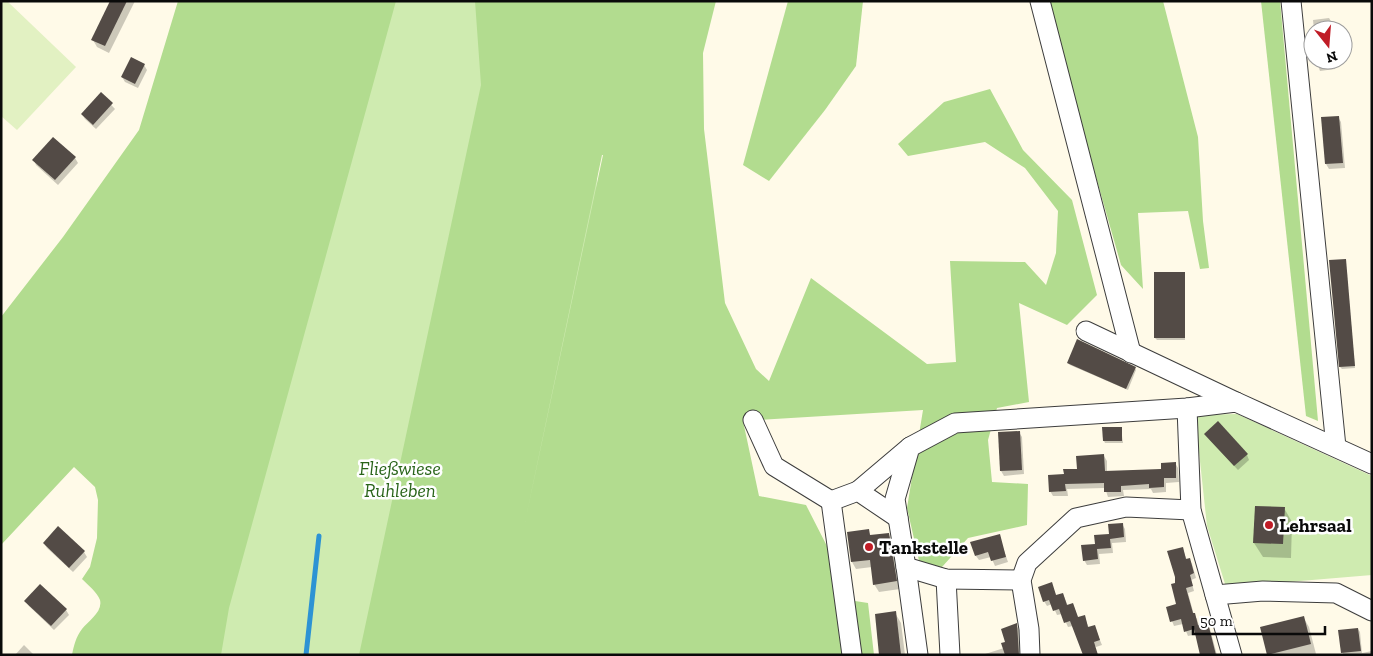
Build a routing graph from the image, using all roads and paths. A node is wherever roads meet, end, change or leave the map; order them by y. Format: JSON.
{"nodes":[{"id":1,"x":1040,"y":1,"type":"edge"},
{"id":2,"x":1291,"y":1,"type":"edge"},
{"id":3,"x":1086,"y":331,"type":"dead end"},
{"id":4,"x":1131,"y":353,"type":"junction"},
{"id":5,"x":1236,"y":402,"type":"junction"},
{"id":6,"x":1186,"y":408,"type":"junction"},
{"id":7,"x":753,"y":420,"type":"dead end"},
{"id":8,"x":910,"y":447,"type":"junction"},
{"id":9,"x":1336,"y":447,"type":"junction"},
{"id":10,"x":1372,"y":464,"type":"edge"},
{"id":11,"x":858,"y":491,"type":"junction"},
{"id":12,"x":831,"y":501,"type":"junction"},
{"id":13,"x":1191,"y":510,"type":"junction"},
{"id":14,"x":898,"y":518,"type":"junction"},
{"id":15,"x":906,"y":567,"type":"junction"},
{"id":16,"x":946,"y":579,"type":"junction"},
{"id":17,"x":1021,"y":580,"type":"junction"},
{"id":18,"x":1215,"y":594,"type":"junction"},
{"id":19,"x":1372,"y":611,"type":"edge"},
{"id":20,"x":852,"y":655,"type":"edge"},
{"id":21,"x":918,"y":655,"type":"edge"},
{"id":22,"x":950,"y":655,"type":"edge"},
{"id":23,"x":1030,"y":655,"type":"edge"},
{"id":24,"x":1232,"y":655,"type":"edge"}],
"edges":[{"from":1,"to":4,"type":"lane"},
{"from":2,"to":9,"type":"lane"},
{"from":3,"to":4,"type":"lane"},
{"from":4,"to":5,"type":"lane"},
{"from":5,"to":6,"type":"lane"},
{"from":5,"to":9,"type":"lane"},
{"from":6,"to":8,"type":"lane"},
{"from":6,"to":13,"type":"lane"},
{"from":7,"to":12,"type":"lane"},
{"from":8,"to":11,"type":"lane"},
{"from":8,"to":14,"type":"lane"},
{"from":9,"to":10,"type":"lane"},
{"from":11,"to":12,"type":"lane"},
{"from":11,"to":14,"type":"lane"},
{"from":12,"to":20,"type":"lane"},
{"from":13,"to":17,"type":"lane"},
{"from":13,"to":18,"type":"lane"},
{"from":14,"to":15,"type":"lane"},
{"from":15,"to":16,"type":"lane"},
{"from":15,"to":21,"type":"lane"},
{"from":16,"to":17,"type":"lane"},
{"from":16,"to":22,"type":"lane"},
{"from":17,"to":23,"type":"lane"},
{"from":18,"to":19,"type":"lane"},
{"from":18,"to":24,"type":"lane"}]}
